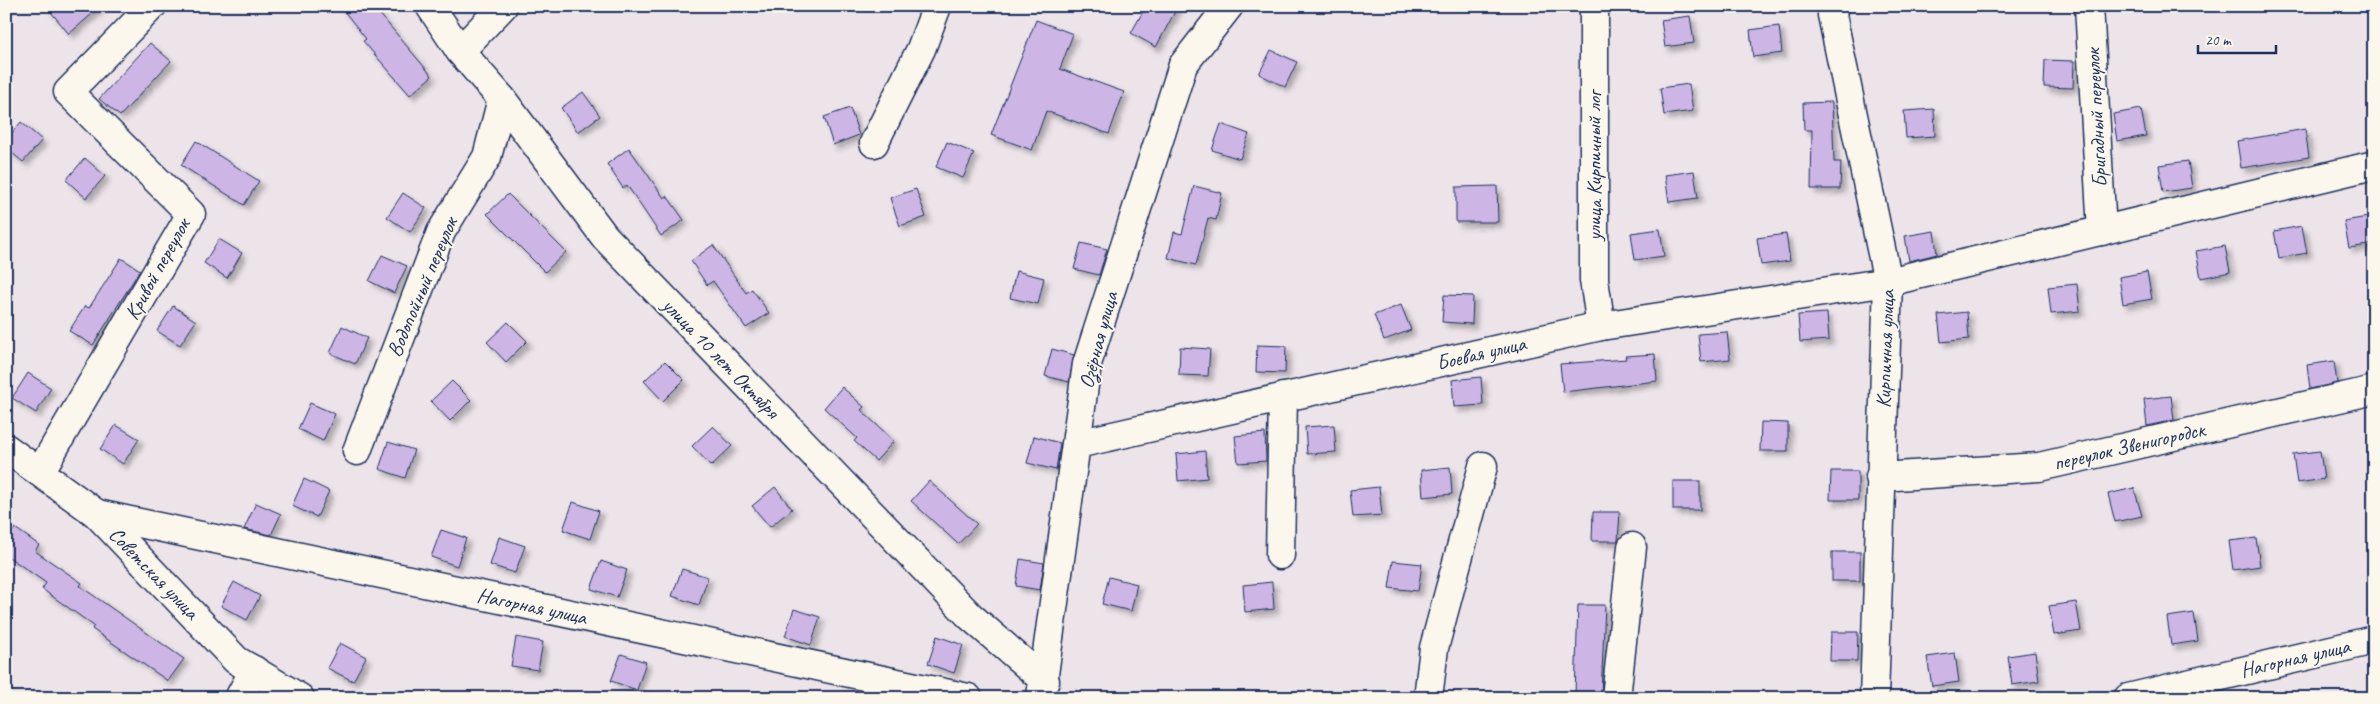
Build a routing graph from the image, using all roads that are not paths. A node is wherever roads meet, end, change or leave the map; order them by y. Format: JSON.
{"nodes":[{"id":1,"x":152,"y":6,"type":"edge"},
{"id":2,"x":430,"y":6,"type":"edge"},
{"id":3,"x":503,"y":6,"type":"edge"},
{"id":4,"x":937,"y":6,"type":"edge"},
{"id":5,"x":1229,"y":6,"type":"edge"},
{"id":6,"x":1594,"y":6,"type":"edge"},
{"id":7,"x":1834,"y":6,"type":"edge"},
{"id":8,"x":2089,"y":6,"type":"edge"},
{"id":9,"x":460,"y":51,"type":"junction"},
{"id":10,"x":502,"y":99,"type":"junction"},
{"id":11,"x":874,"y":143,"type":"dead end"},
{"id":12,"x":2374,"y":165,"type":"edge"},
{"id":13,"x":2102,"y":231,"type":"junction"},
{"id":14,"x":1888,"y":282,"type":"junction"},
{"id":15,"x":1601,"y":326,"type":"junction"},
{"id":16,"x":2374,"y":390,"type":"edge"},
{"id":17,"x":1283,"y":397,"type":"junction"},
{"id":18,"x":1077,"y":444,"type":"junction"},
{"id":19,"x":6,"y":448,"type":"edge"},
{"id":20,"x":357,"y":451,"type":"dead end"},
{"id":21,"x":1483,"y":466,"type":"dead end"},
{"id":22,"x":40,"y":472,"type":"junction"},
{"id":23,"x":1880,"y":477,"type":"junction"},
{"id":24,"x":97,"y":514,"type":"junction"},
{"id":25,"x":1632,"y":547,"type":"dead end"},
{"id":26,"x":1280,"y":555,"type":"dead end"},
{"id":27,"x":2374,"y":640,"type":"edge"},
{"id":28,"x":254,"y":670,"type":"junction"},
{"id":29,"x":1043,"y":690,"type":"edge"},
{"id":30,"x":239,"y":698,"type":"edge"},
{"id":31,"x":300,"y":698,"type":"edge"},
{"id":32,"x":968,"y":698,"type":"edge"},
{"id":33,"x":1428,"y":698,"type":"edge"},
{"id":34,"x":1616,"y":698,"type":"edge"},
{"id":35,"x":1874,"y":698,"type":"edge"},
{"id":36,"x":2128,"y":698,"type":"edge"}],
"edges":[{"from":1,"to":22,"type":"street","name":"Кривой переулок"},
{"from":2,"to":9,"type":"street","name":"улица 10 лет Октября"},
{"from":3,"to":9,"type":"street"},
{"from":4,"to":11,"type":"street"},
{"from":5,"to":18,"type":"street","name":"Озёрная улица"},
{"from":6,"to":15,"type":"street","name":"улица Кирпичный лог"},
{"from":7,"to":14,"type":"street","name":"Кирпичная улица"},
{"from":8,"to":13,"type":"street","name":"Бригадный переулок"},
{"from":9,"to":10,"type":"street","name":"улица 10 лет Октября"},
{"from":10,"to":20,"type":"street","name":"Водопойный переулок"},
{"from":10,"to":29,"type":"street","name":"улица 10 лет Октября"},
{"from":12,"to":13,"type":"street","name":"Боевая улица"},
{"from":13,"to":14,"type":"street","name":"Боевая улица"},
{"from":14,"to":15,"type":"street","name":"Боевая улица"},
{"from":14,"to":23,"type":"street","name":"Кирпичная улица"},
{"from":15,"to":17,"type":"street","name":"Боевая улица"},
{"from":16,"to":23,"type":"street","name":"переулок Звенигородск"},
{"from":17,"to":18,"type":"street","name":"Боевая улица"},
{"from":17,"to":26,"type":"street"},
{"from":18,"to":29,"type":"street","name":"Озёрная улица"},
{"from":19,"to":22,"type":"street","name":"Советская улица"},
{"from":21,"to":33,"type":"street"},
{"from":22,"to":24,"type":"street","name":"Советская улица"},
{"from":23,"to":35,"type":"street","name":"Кирпичная улица"},
{"from":24,"to":28,"type":"street","name":"Советская улица"},
{"from":24,"to":32,"type":"street","name":"Нагорная улица"},
{"from":25,"to":34,"type":"street"},
{"from":27,"to":36,"type":"street","name":"Нагорная улица"},
{"from":28,"to":30,"type":"street"},
{"from":28,"to":31,"type":"street","name":"Советская улица"}]}
